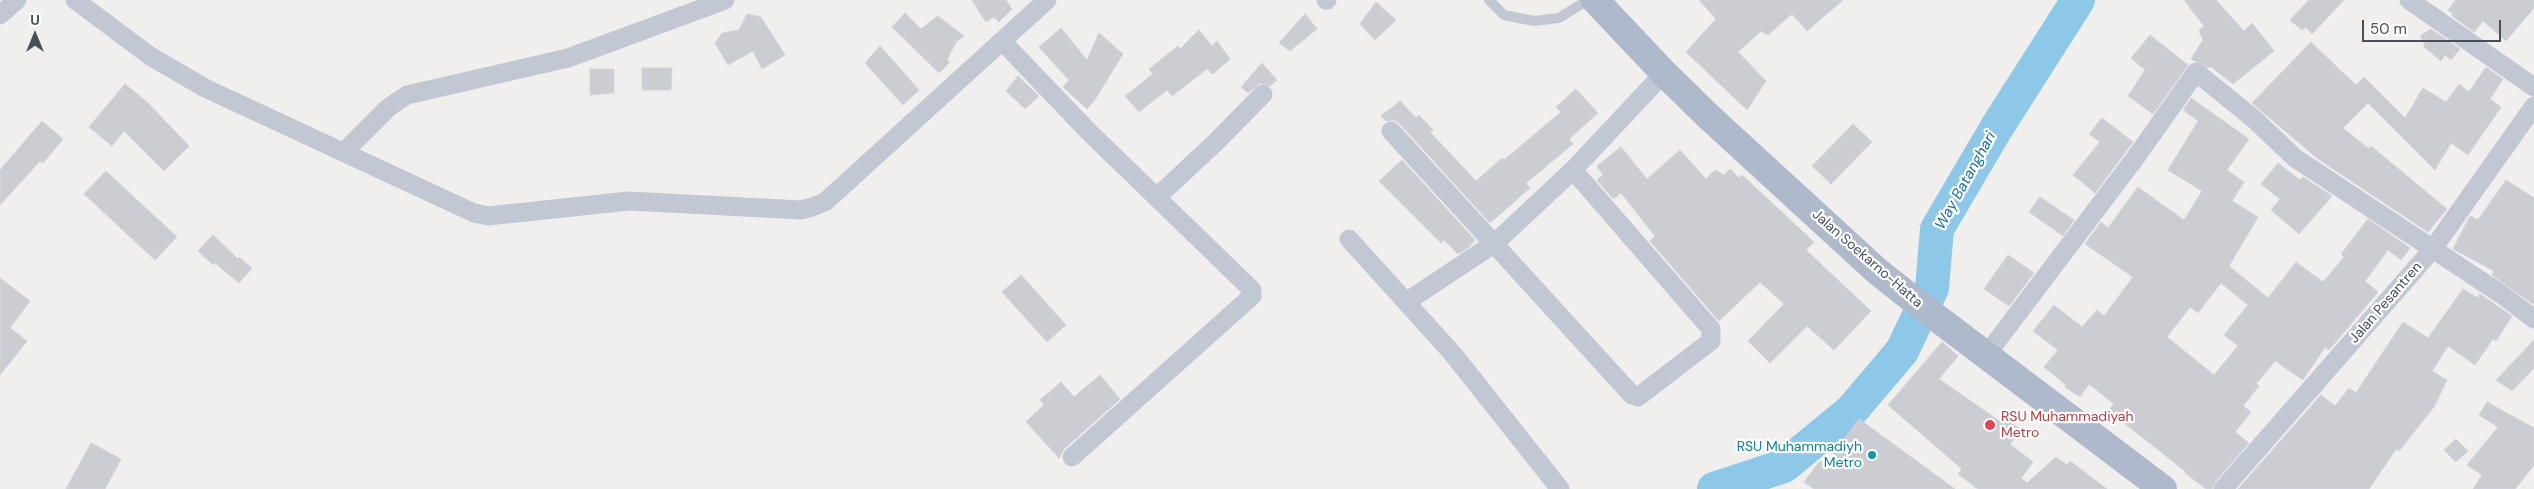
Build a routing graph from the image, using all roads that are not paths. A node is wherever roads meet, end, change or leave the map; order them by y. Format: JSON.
{"nodes":[{"id":1,"x":17,"y":0,"type":"edge"},
{"id":2,"x":75,"y":0,"type":"edge"},
{"id":3,"x":725,"y":0,"type":"edge"},
{"id":4,"x":1047,"y":0,"type":"edge"},
{"id":5,"x":1489,"y":0,"type":"edge"},
{"id":6,"x":1588,"y":0,"type":"edge"},
{"id":7,"x":1595,"y":0,"type":"edge"},
{"id":8,"x":2409,"y":0,"type":"edge"},
{"id":9,"x":0,"y":15,"type":"edge"},
{"id":10,"x":1002,"y":41,"type":"junction"},
{"id":11,"x":1664,"y":74,"type":"junction"},
{"id":12,"x":2534,"y":87,"type":"edge"},
{"id":13,"x":1263,"y":94,"type":"dead end"},
{"id":14,"x":2534,"y":106,"type":"edge"},
{"id":15,"x":1391,"y":131,"type":"dead end"},
{"id":16,"x":344,"y":152,"type":"junction"},
{"id":17,"x":1573,"y":170,"type":"junction"},
{"id":18,"x":1157,"y":197,"type":"junction"},
{"id":19,"x":1349,"y":239,"type":"dead end"},
{"id":20,"x":1495,"y":243,"type":"junction"},
{"id":21,"x":2432,"y":250,"type":"junction"},
{"id":22,"x":1406,"y":302,"type":"junction"},
{"id":23,"x":2534,"y":319,"type":"edge"},
{"id":24,"x":1987,"y":354,"type":"junction"},
{"id":25,"x":1072,"y":457,"type":"dead end"},
{"id":26,"x":1560,"y":489,"type":"edge"},
{"id":27,"x":2163,"y":489,"type":"edge"},
{"id":28,"x":2223,"y":489,"type":"edge"}],
"edges":[{"from":1,"to":9,"type":"street"},
{"from":2,"to":16,"type":"street"},
{"from":3,"to":16,"type":"street"},
{"from":4,"to":10,"type":"street"},
{"from":5,"to":6,"type":"lane"},
{"from":7,"to":11,"type":"main road","name":"Jalan Soekarno-Hatta"},
{"from":8,"to":12,"type":"street"},
{"from":10,"to":16,"type":"street"},
{"from":10,"to":18,"type":"street"},
{"from":11,"to":17,"type":"street"},
{"from":11,"to":24,"type":"main road","name":"Jalan Soekarno-Hatta"},
{"from":13,"to":18,"type":"street"},
{"from":14,"to":21,"type":"street","name":"Jalan Pesantren"},
{"from":15,"to":20,"type":"street"},
{"from":17,"to":20,"type":"street"},
{"from":17,"to":20,"type":"street"},
{"from":18,"to":25,"type":"street"},
{"from":19,"to":22,"type":"street"},
{"from":20,"to":22,"type":"street"},
{"from":21,"to":23,"type":"street"},
{"from":21,"to":24,"type":"street"},
{"from":21,"to":28,"type":"street","name":"Jalan Pesantren"},
{"from":22,"to":26,"type":"street"},
{"from":24,"to":27,"type":"main road","name":"Jalan Soekarno-Hatta"}]}
